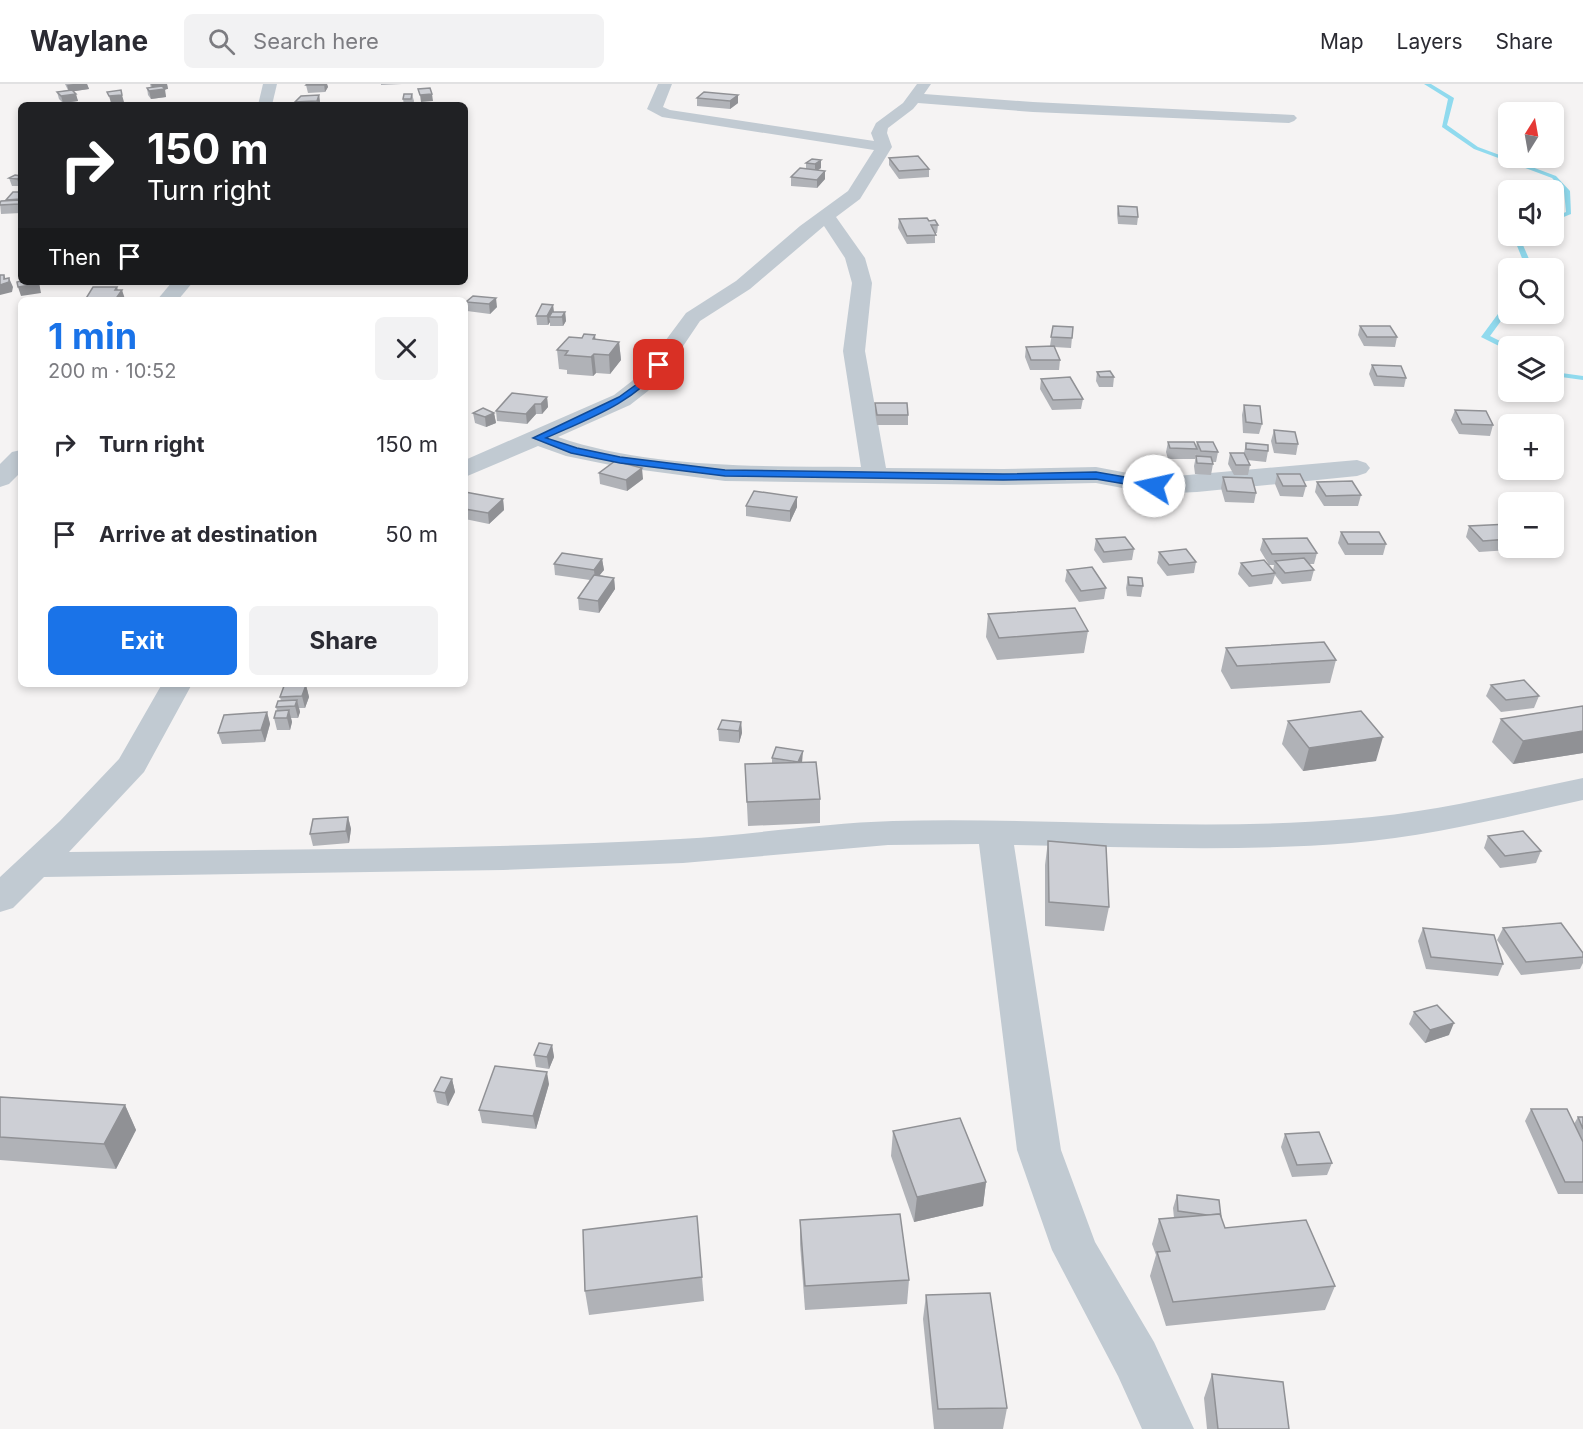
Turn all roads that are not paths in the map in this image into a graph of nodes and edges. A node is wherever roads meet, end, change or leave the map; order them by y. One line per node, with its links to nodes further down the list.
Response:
1 (270, 84): 5 (street)
2 (666, 84): 7 (street)
3 (924, 84): 4 (street)
4 (915, 98): 6 (street); 7 (street)
5 (266, 102)
6 (1289, 118)
7 (884, 147): 8 (street)
8 (827, 216): 11 (street); 15 (street)
9 (180, 285): 10 (street)
10 (170, 297)
11 (538, 438): 13 (street); 15 (street)
12 (18, 460): 16 (street)
13 (468, 468)
14 (1358, 468): 15 (street)
15 (875, 476)
16 (0, 479)
17 (175, 687): 20 (street)
18 (1583, 789): 19 (street)
19 (995, 833): 20 (street); 22 (street)
20 (35, 865): 21 (street)
21 (0, 899)
22 (1168, 1429)

